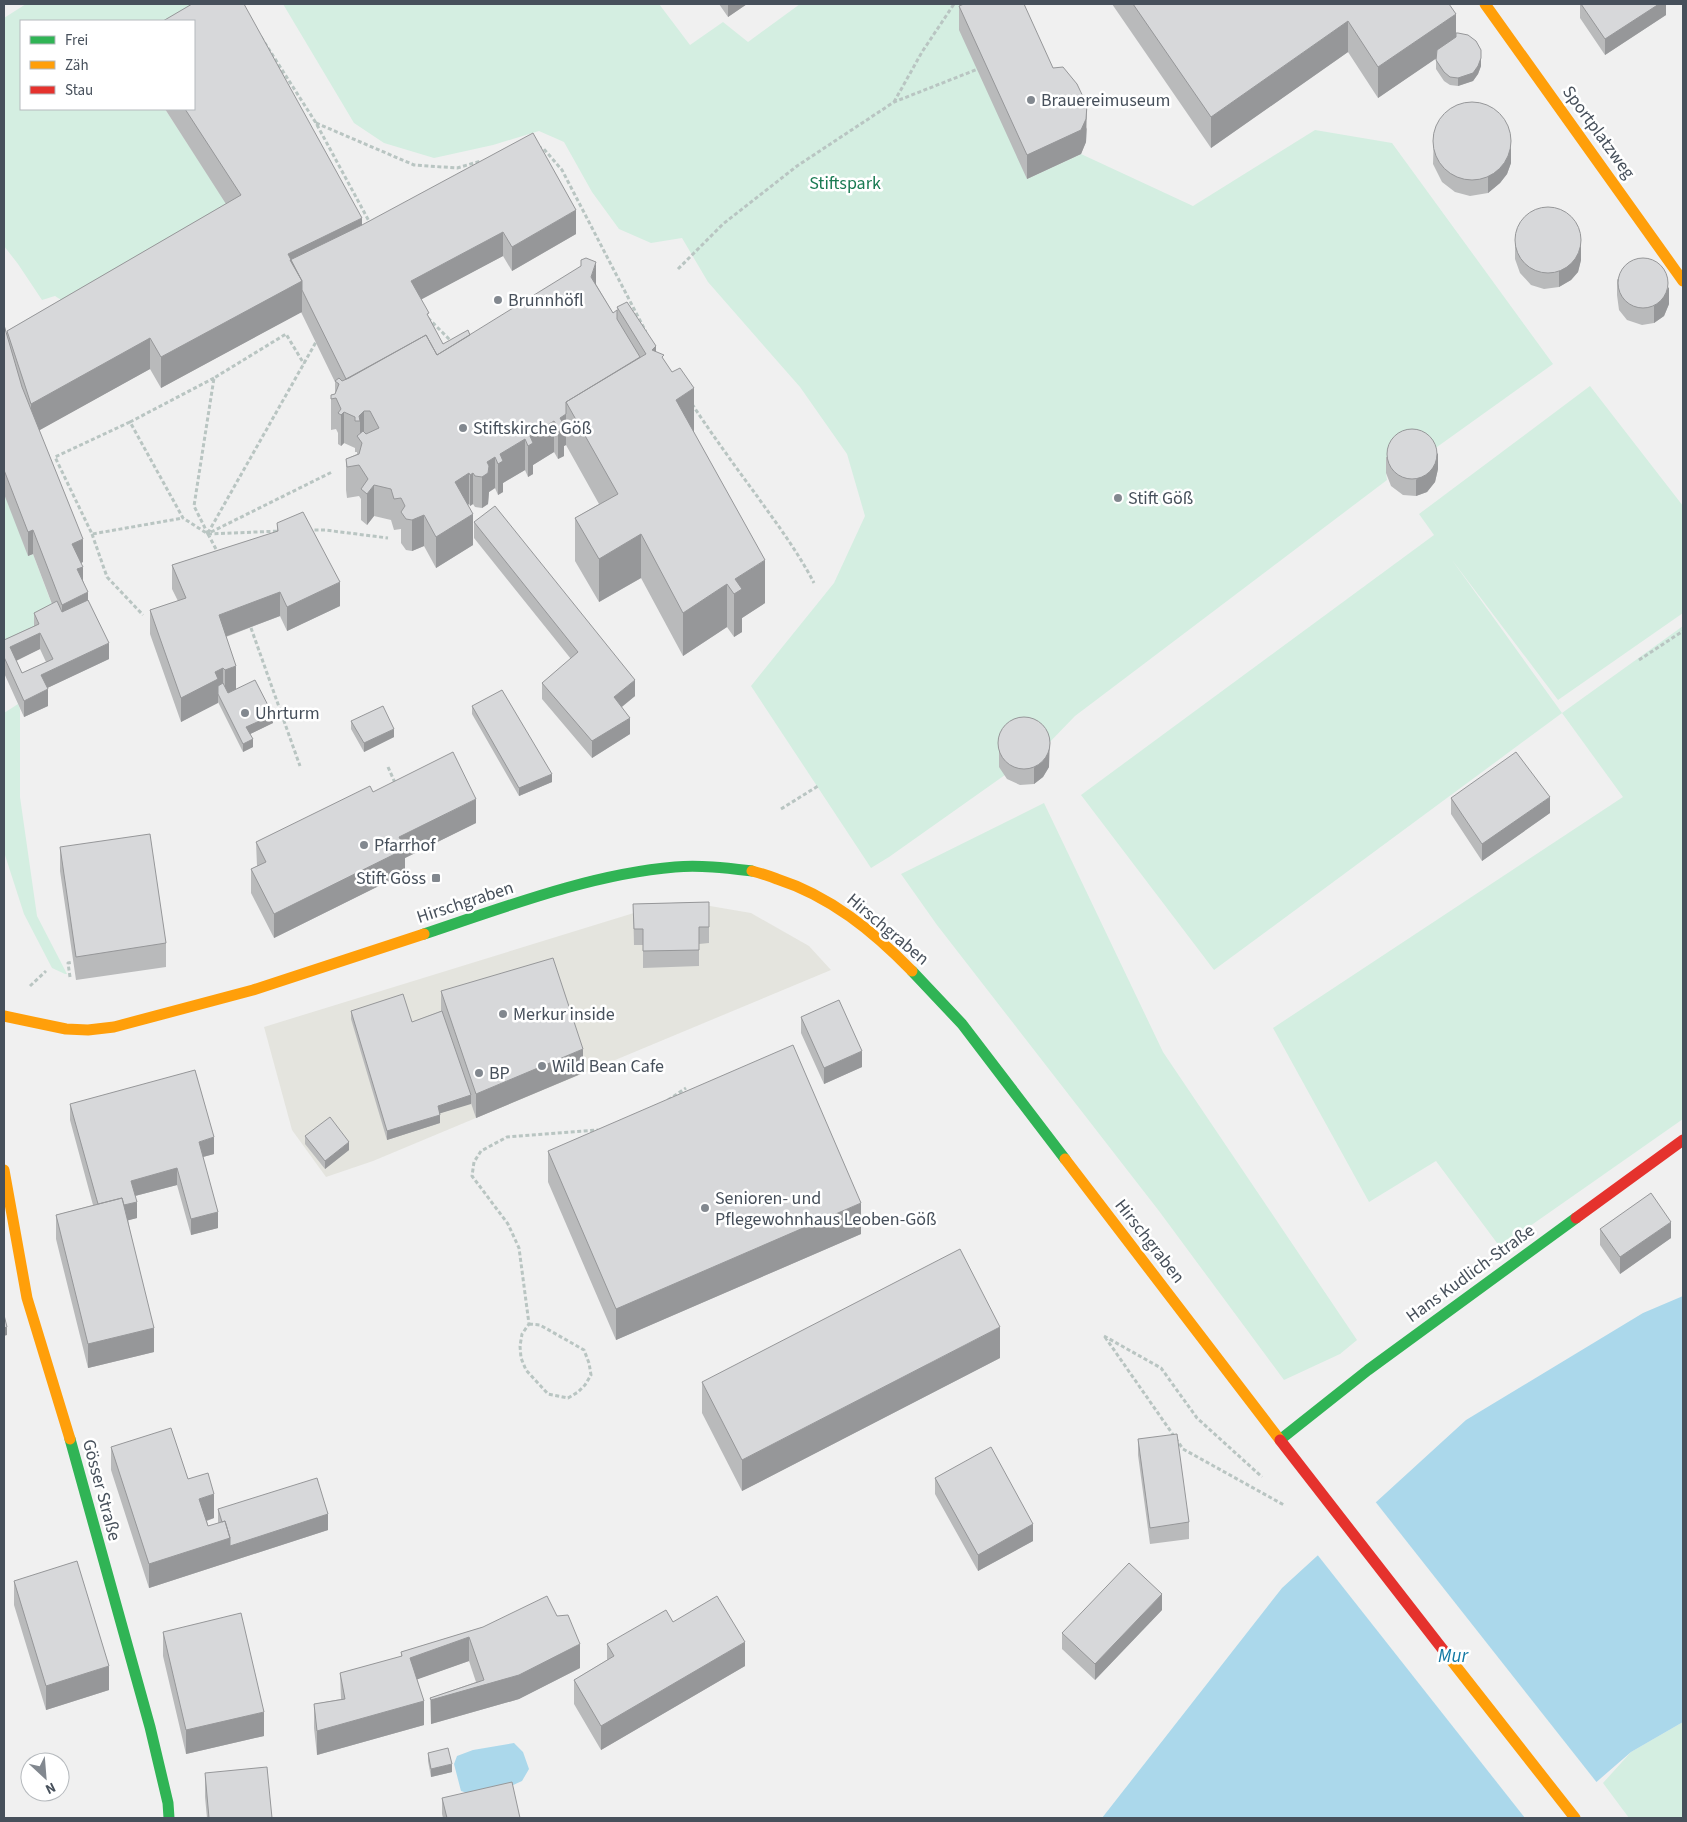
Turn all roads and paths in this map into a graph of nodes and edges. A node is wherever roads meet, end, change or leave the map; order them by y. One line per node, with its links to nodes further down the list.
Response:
1 (954, 4): 5 (path)
2 (1485, 4): 11 (main road, Sportplatzweg)
3 (259, 32): 6 (path)
4 (978, 69): 5 (path)
5 (894, 102): 10 (path)
6 (316, 123): 8 (path); 9 (path)
7 (535, 148): 13 (path)
8 (490, 160)
9 (375, 231)
10 (678, 269)
11 (1683, 281)
12 (426, 316): 14 (path)
13 (650, 338)
14 (451, 341)
15 (316, 342): 16 (path)
16 (304, 364): 17 (path); 25 (path)
17 (214, 378): 19 (path); 25 (path)
18 (691, 403): 28 (path)
19 (130, 422): 21 (path); 24 (path)
20 (332, 472): 25 (path)
21 (183, 518): 24 (path); 25 (path)
22 (305, 530): 26 (path)
23 (286, 531): 25 (path)
24 (92, 534): 29 (path)
25 (208, 534): 27 (path)
26 (388, 538)
27 (220, 556)
28 (814, 583)
29 (143, 615)
30 (251, 628): 33 (path)
31 (1683, 631): 32 (path)
32 (1639, 660)
33 (300, 766)
34 (388, 767): 36 (path)
35 (818, 786): 37 (path)
36 (398, 790)
37 (781, 809)
38 (74, 962): 39 (path)
39 (70, 977)
40 (4, 1016): 47 (main road, Hirschgraben)
41 (686, 1088): 42 (path)
42 (662, 1104)
43 (601, 1130): 46 (path)
44 (1683, 1140): 47 (main road, Hans Kudlich-Straße)
45 (4, 1170): 50 (main road, Gösser Straße)
46 (529, 1324): 46 (path)
47 (1281, 1440): 51 (main road, Hirschgraben)
48 (1268, 1482): 49 (path)
49 (1288, 1508)
50 (170, 1818)
51 (1575, 1818)

